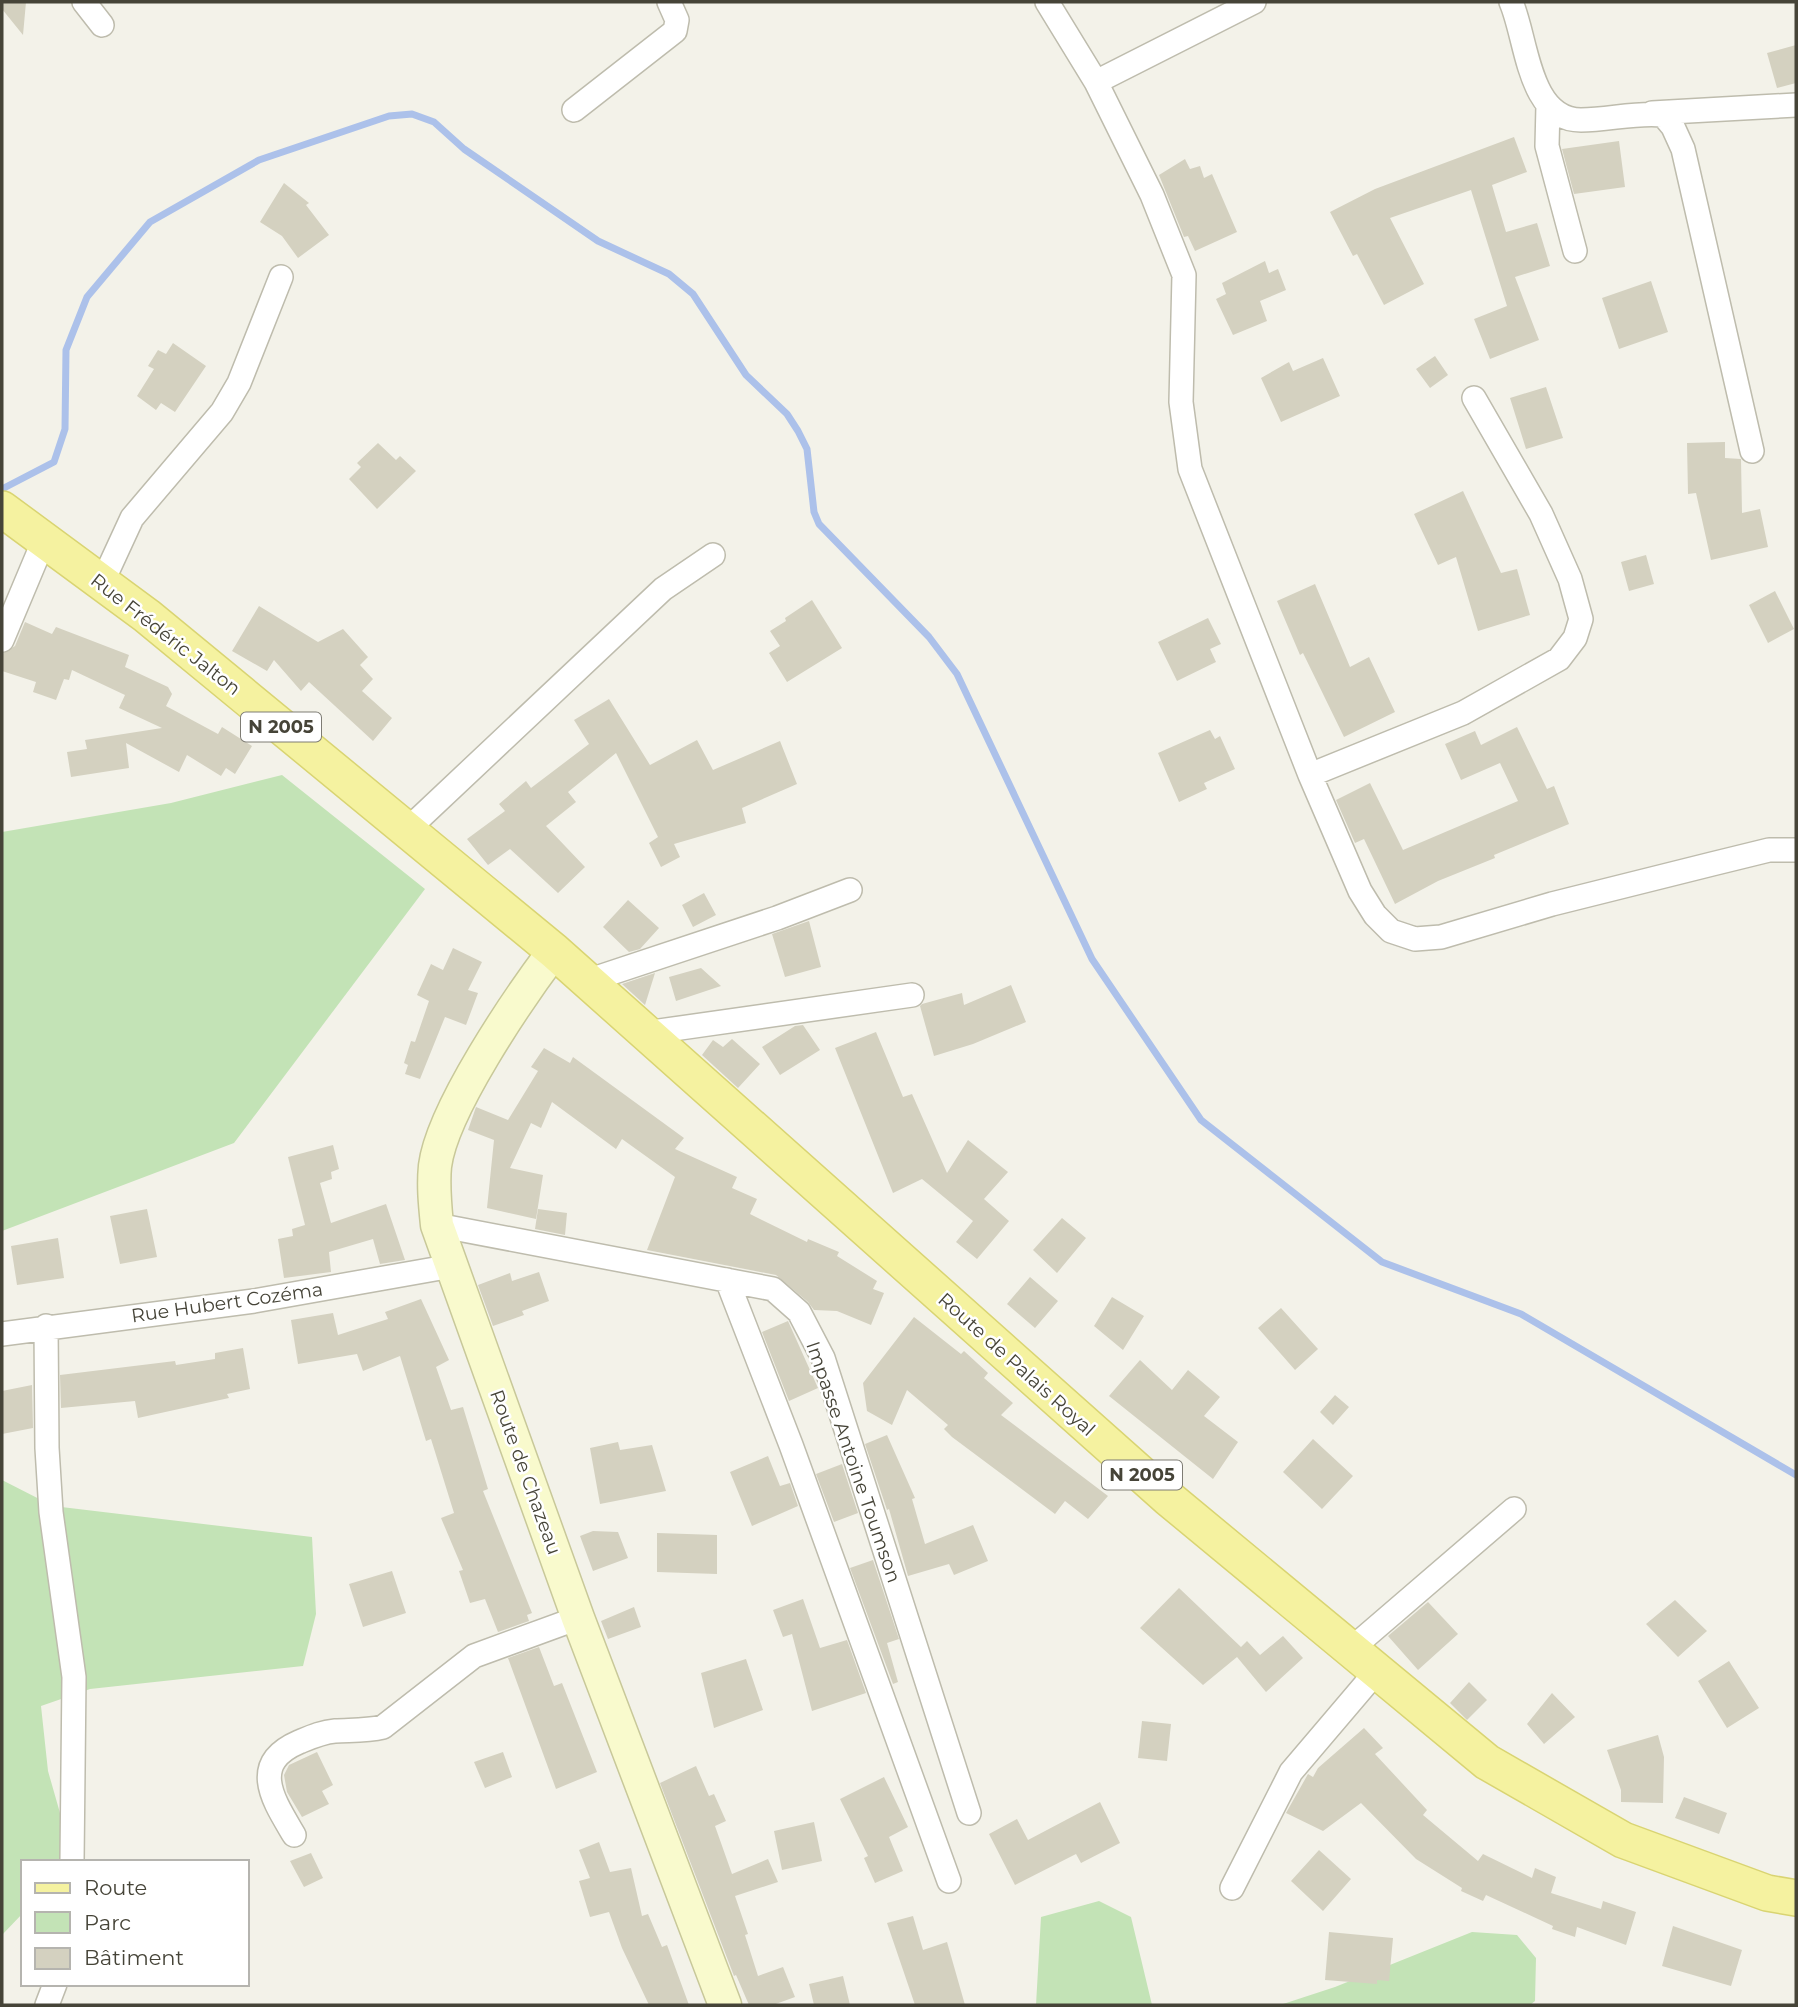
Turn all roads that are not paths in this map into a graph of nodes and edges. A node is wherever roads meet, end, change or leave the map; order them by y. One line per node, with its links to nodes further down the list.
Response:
1 (84, 2): 6 (street)
2 (1047, 2): 7 (street)
3 (1254, 2): 7 (street)
4 (1511, 2): 8 (street)
5 (672, 7): 10 (street)
6 (102, 25)
7 (1096, 82): 21 (street)
8 (1548, 105): 11 (street); 12 (street)
9 (1796, 105): 11 (street)
10 (574, 110)
11 (1646, 113): 15 (street)
12 (1575, 251)
13 (281, 277): 19 (street)
14 (1474, 398): 21 (street)
15 (1752, 451)
16 (3, 509): 17 (main road, Rue Frédéric Jalton / N 2005)
17 (44, 540): 19 (main road, Rue Frédéric Jalton / N 2005); 20 (street)
18 (713, 555): 22 (street)
19 (102, 583): 22 (main road, Rue Frédéric Jalton / N 2005)
20 (2, 640)
21 (1310, 775): 23 (street)
22 (406, 831): 25 (main road, Rue Frédéric Jalton / N 2005)
23 (1796, 850)
24 (850, 890): 26 (street)
25 (554, 951): 26 (main road, Route de Palais Royal / N 2005); 29 (main road, Route de Chazeau)
26 (587, 981): 28 (main road, Route de Palais Royal / N 2005)
27 (912, 995): 28 (street)
28 (645, 1032): 36 (main road, Route de Palais Royal / N 2005)
29 (437, 1225): 30 (main road, Route de Chazeau); 31 (street, Impasse Antoine Toumson)
30 (452, 1266): 32 (street, Rue Hubert Cozéma); 35 (main road, Route de Chazeau)
31 (727, 1280): 38 (street, Impasse Antoine Toumson); 41 (street)
32 (46, 1326): 33 (street, Rue Hubert Cozéma); 40 (street)
33 (2, 1335)
34 (1514, 1508): 36 (street)
35 (578, 1618): 39 (street); 46 (main road, Route de Chazeau)
36 (1350, 1650): 37 (main road, Route de Palais Royal / N 2005)
37 (1376, 1672): 42 (street); 43 (main road, Route de Palais Royal / N 2005)
38 (969, 1813)
39 (294, 1835)
40 (72, 1860)
41 (949, 1881)
42 (1232, 1888)
43 (1796, 1898)
44 (54, 1986): 45 (street)
45 (47, 2005)
46 (725, 2005)

